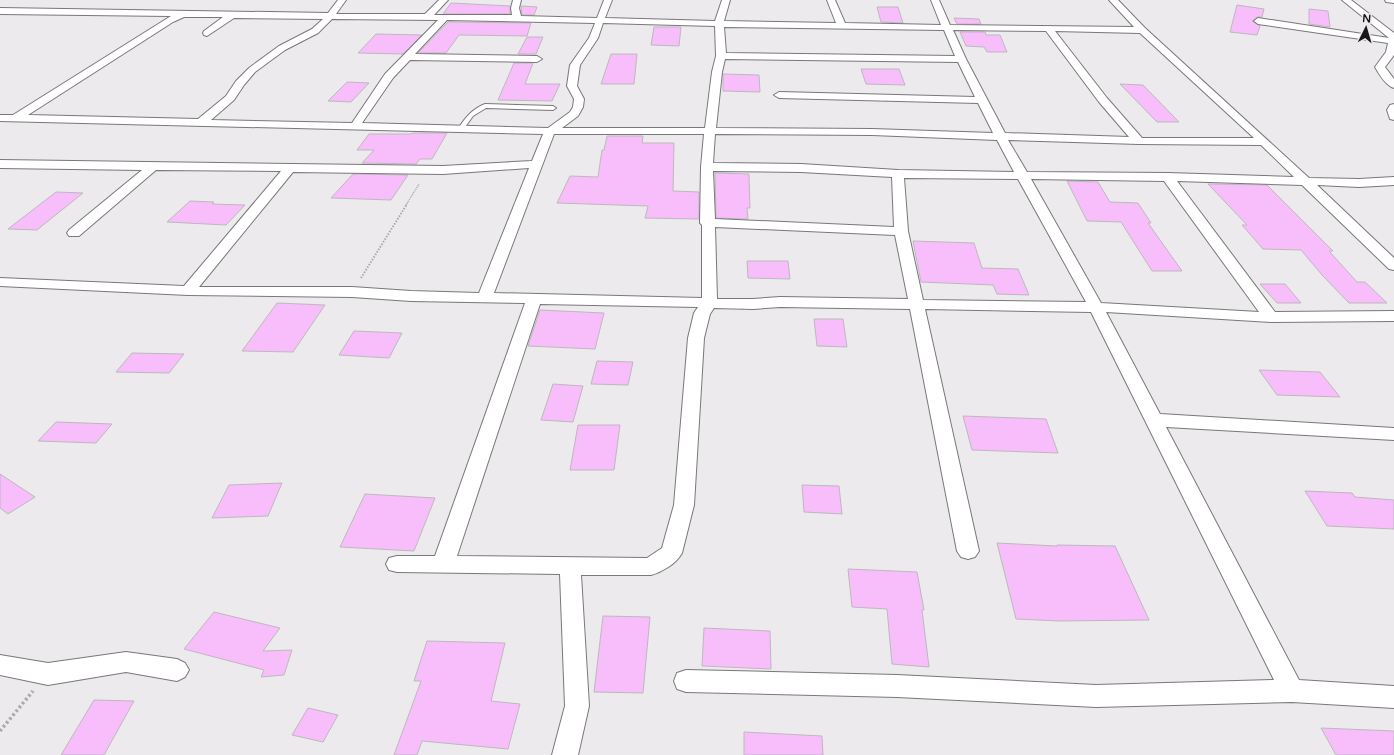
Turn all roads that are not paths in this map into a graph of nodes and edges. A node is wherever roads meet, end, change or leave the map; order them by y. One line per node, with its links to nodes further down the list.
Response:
1 (342, 0): 17 (street)
2 (444, 0): 18 (street)
3 (517, 0): 20 (street)
4 (608, 0): 21 (street)
5 (726, 0): 23 (street)
6 (831, 0): 24 (street)
7 (935, 0): 25 (street)
8 (1113, 0): 27 (street)
9 (1346, 0): 29 (street)
10 (1389, 0): 11 (street)
11 (1394, 1)
12 (112, 4): 14 (street)
13 (0, 11): 14 (street)
14 (98, 12): 15 (street)
15 (185, 13): 16 (street); 41 (street)
16 (232, 15): 17 (street); 28 (street)
17 (330, 16): 18 (street); 42 (street)
18 (426, 18): 19 (street)
19 (444, 18): 20 (street); 30 (street)
20 (517, 18): 21 (street)
21 (600, 20): 23 (street); 45 (street)
22 (1258, 20): 29 (street)
23 (720, 24): 24 (street); 31 (street)
24 (841, 25): 25 (street)
25 (946, 26): 26 (street); 33 (street)
26 (1048, 28): 27 (street); 48 (street)
27 (1142, 30): 49 (street)
28 (207, 33)
29 (1393, 40): 34 (street)
30 (406, 56): 32 (street); 43 (street)
31 (721, 56): 33 (street); 46 (street)
32 (537, 59)
33 (961, 59): 36 (street)
34 (1394, 84)
35 (779, 95): 36 (street)
36 (982, 100): 47 (street)
37 (1394, 107): 39 (street)
38 (553, 108): 44 (lane)
39 (1394, 117)
40 (0, 118): 41 (street)
41 (16, 118): 42 (street)
42 (200, 124): 43 (street)
43 (355, 126): 44 (street)
44 (461, 129): 45 (street)
45 (550, 131): 46 (street); 51 (street)
46 (710, 131): 47 (street); 53 (street)
47 (1001, 137): 48 (street); 56 (street)
48 (1139, 141): 49 (street)
49 (1264, 142): 58 (street)
50 (0, 164): 52 (street)
51 (537, 164): 54 (street); 66 (street)
52 (152, 167): 54 (street); 62 (street)
53 (707, 167): 55 (street); 60 (street)
54 (289, 169): 65 (street)
55 (898, 174): 56 (street); 61 (street)
56 (1022, 175): 57 (street); 70 (street)
57 (1168, 177): 58 (street); 72 (street)
58 (1306, 181): 59 (street); 63 (street)
59 (1394, 181)
60 (707, 223): 61 (street); 68 (street)
61 (901, 232): 69 (street)
62 (74, 233)
63 (1394, 266)
64 (0, 282): 65 (street)
65 (188, 291): 66 (street)
66 (485, 297): 67 (street)
67 (534, 298): 68 (street); 77 (street)
68 (710, 303): 69 (street); 78 (street)
69 (917, 304): 70 (street); 75 (street)
70 (1096, 307): 72 (street); 73 (street)
71 (1394, 316): 72 (street)
72 (1271, 317)
73 (1154, 420): 74 (street); 82 (street)
74 (1394, 434)
75 (968, 551)
76 (397, 564): 77 (street)
77 (443, 565): 78 (street)
78 (570, 566): 84 (street)
79 (0, 665): 80 (street)
80 (177, 670)
81 (686, 682): 82 (street)
82 (1292, 691): 83 (street)
83 (1394, 697)
84 (565, 755)

